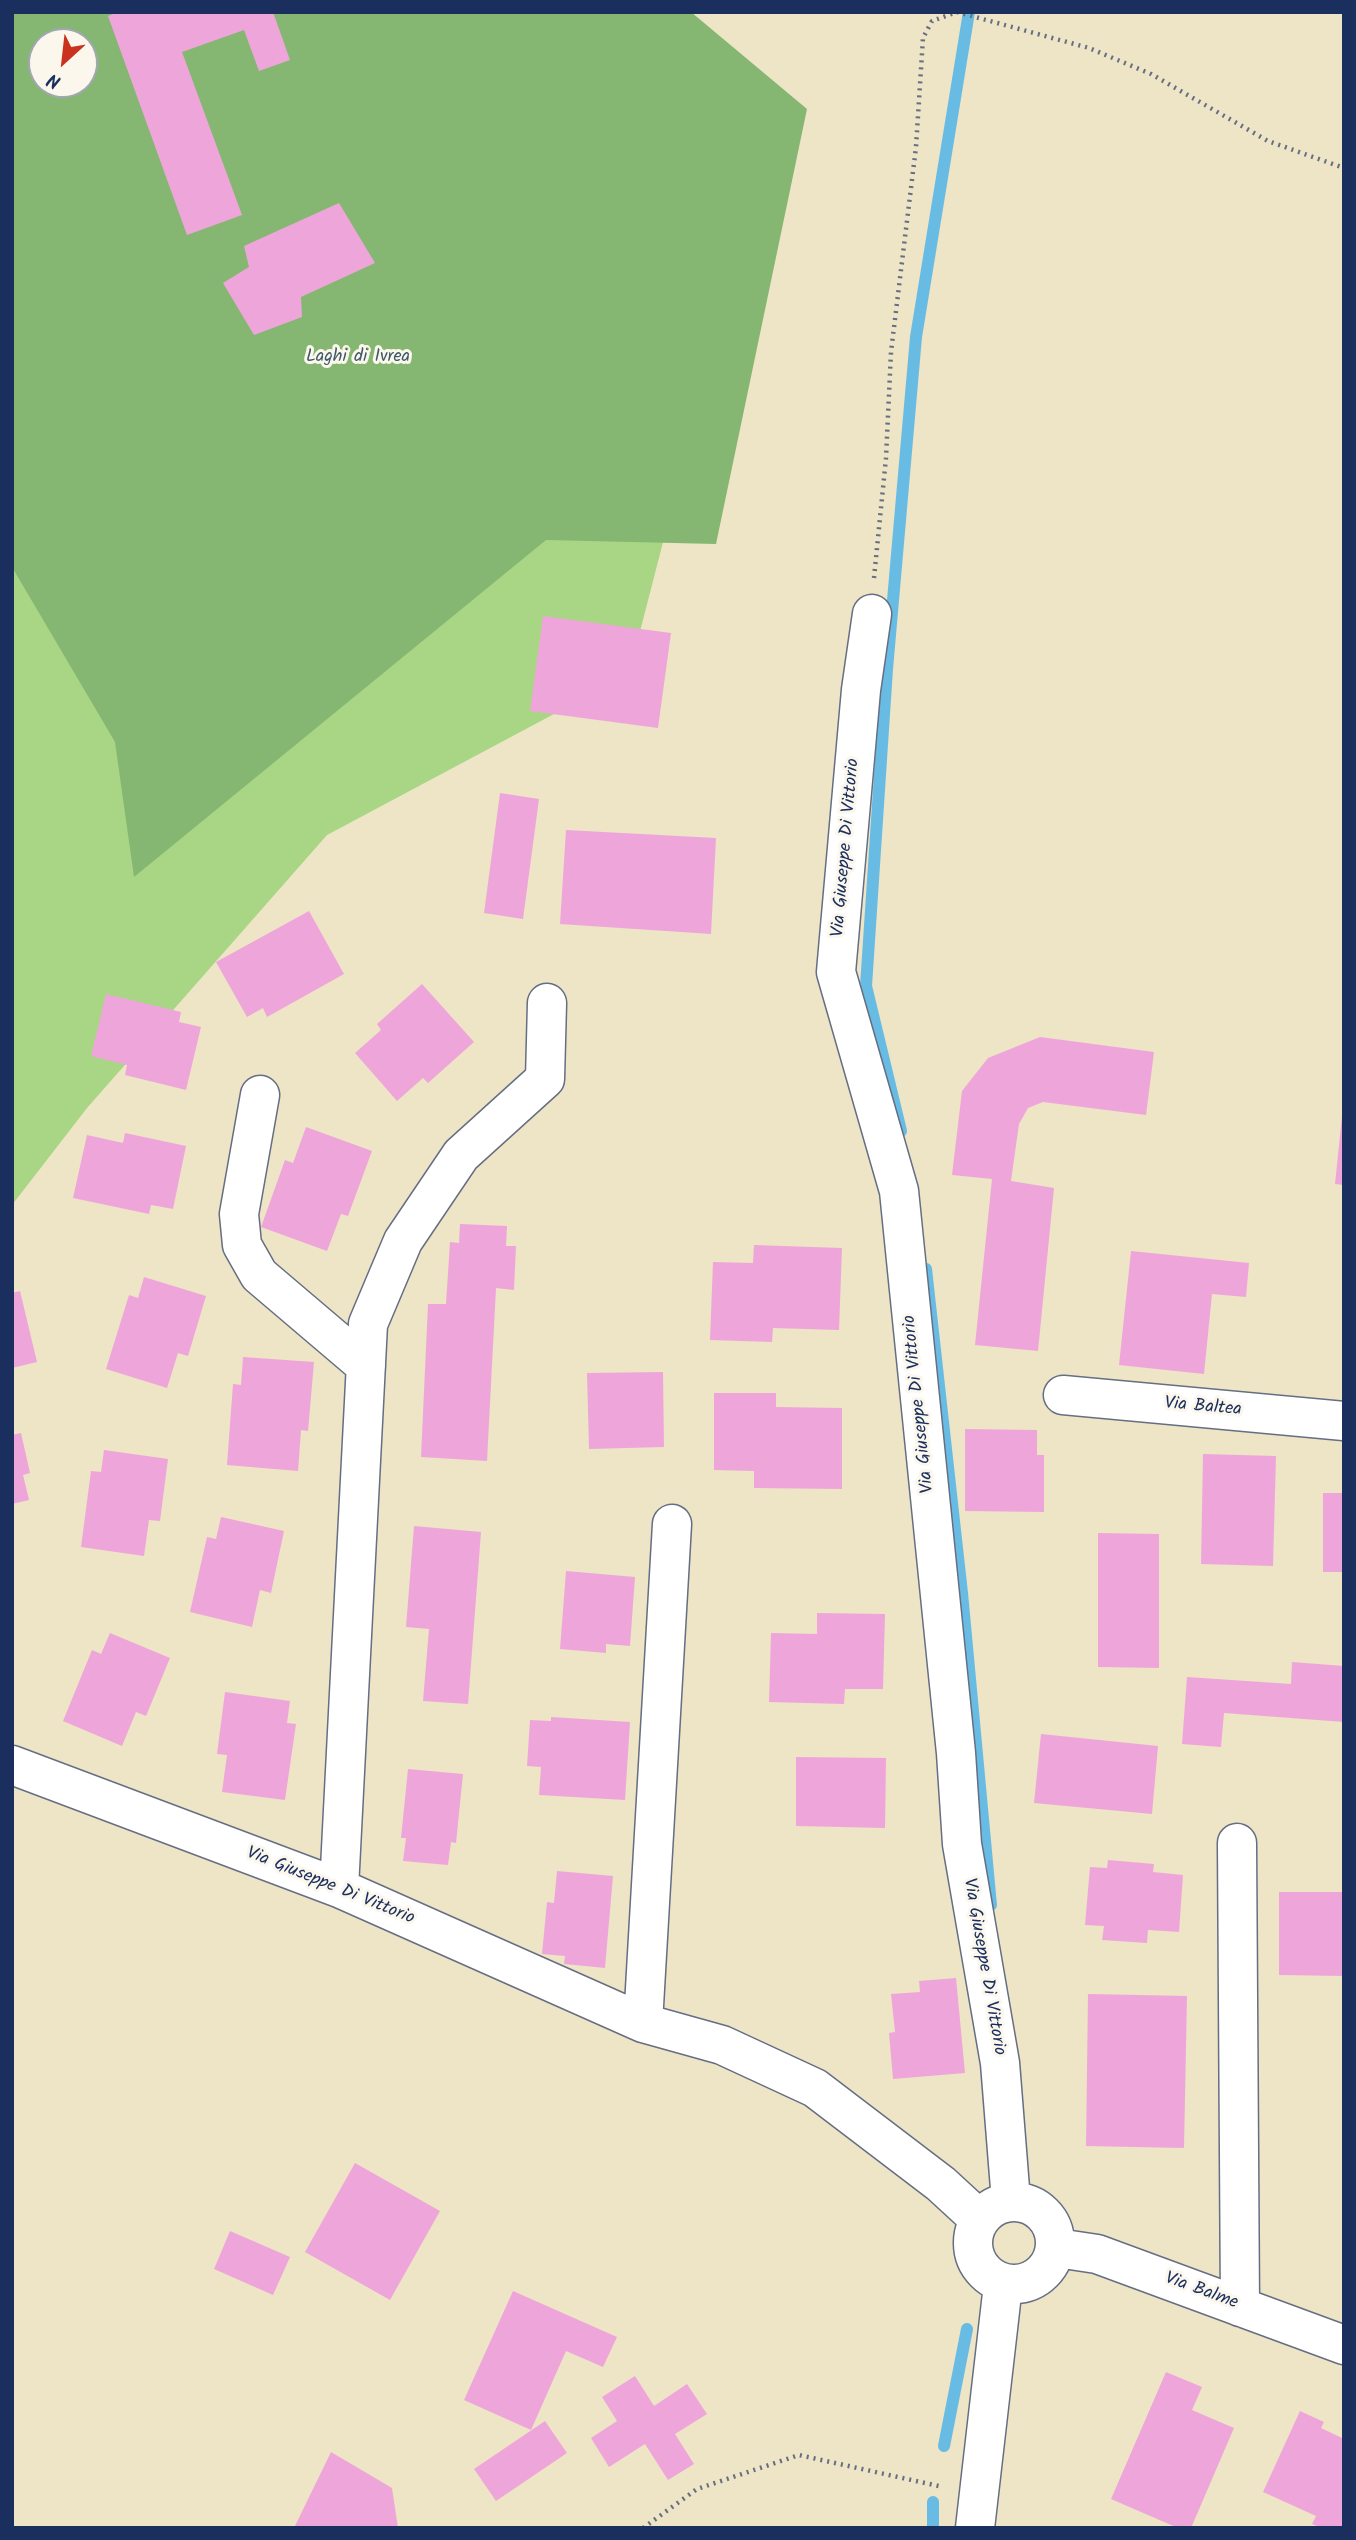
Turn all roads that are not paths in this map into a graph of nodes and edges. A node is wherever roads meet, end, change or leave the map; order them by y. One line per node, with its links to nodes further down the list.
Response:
1 (872, 614): 12 (street, Via Giuseppe Di Vittorio)
2 (547, 1003): 4 (street)
3 (260, 1096): 4 (street)
4 (366, 1366): 10 (street)
5 (1063, 1395): 6 (street, Via Baltea)
6 (1344, 1421)
7 (672, 1524): 11 (street)
8 (12, 1765): 10 (street, Via Giuseppe Di Vittorio)
9 (1237, 1843): 15 (street)
10 (339, 1888): 11 (street, Via Giuseppe Di Vittorio)
11 (643, 2023): 12 (street, Via Giuseppe Di Vittorio)
12 (995, 2210): 13 (street); 14 (street)
13 (1056, 2248): 14 (street); 15 (street, Via Balme)
14 (1003, 2285): 17 (street)
15 (1240, 2307): 16 (street, Via Balme)
16 (1344, 2345)
17 (977, 2512)

